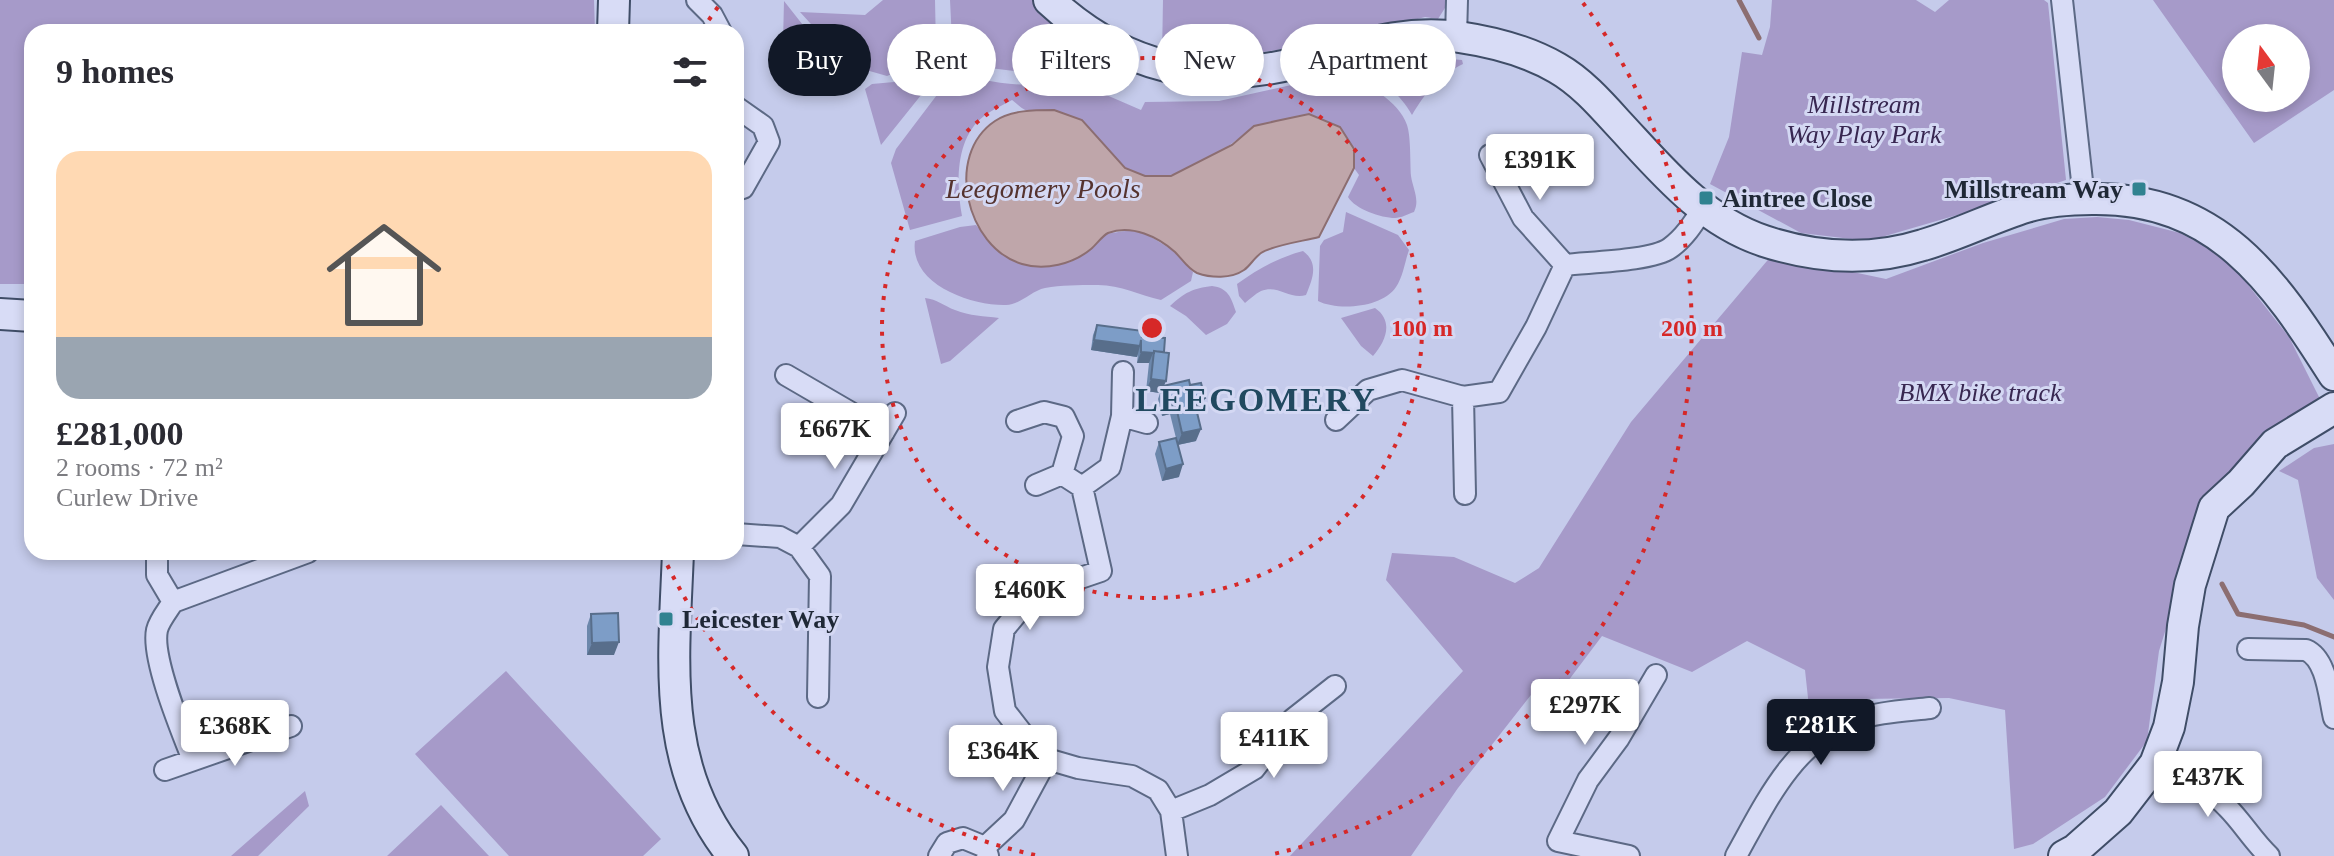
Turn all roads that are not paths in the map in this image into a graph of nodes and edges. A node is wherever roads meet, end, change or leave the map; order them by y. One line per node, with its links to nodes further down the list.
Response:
1 (614, 0): 6 (street)
2 (697, 0): 7 (street)
3 (1049, 0): 9 (street)
4 (1457, 0): 8 (street)
5 (2062, 0): 13 (street)
6 (613, 24)
7 (717, 24)
8 (1456, 37): 14 (street)
9 (1280, 67)
10 (744, 113): 12 (street)
11 (1490, 155): 15 (street)
12 (744, 186)
13 (2084, 199): 14 (street); 20 (street)
14 (1702, 210): 15 (street)
15 (1565, 265): 21 (street)
16 (0, 314): 17 (street)
17 (24, 316)
18 (1123, 372): 24 (street)
19 (786, 375): 28 (street)
20 (2334, 375)
21 (1463, 397): 25 (street); 32 (street)
22 (2334, 408): 48 (street)
23 (895, 413): 28 (street)
24 (1122, 416): 27 (street); 31 (street)
25 (1336, 420)
26 (1017, 421): 29 (street)
27 (1147, 423)
28 (884, 432): 34 (street)
29 (1062, 474): 30 (street); 31 (street)
30 (1036, 485)
31 (1082, 487): 46 (street)
32 (1465, 494)
33 (744, 535): 34 (street)
34 (799, 547): 42 (street)
35 (157, 560): 38 (street)
36 (286, 560): 38 (street)
37 (678, 560): 52 (street)
38 (173, 602): 47 (street)
39 (2248, 649): 44 (street)
40 (1656, 675): 55 (street)
41 (1335, 686): 50 (street)
42 (818, 697)
43 (1930, 708): 56 (street)
44 (2334, 718)
45 (291, 726): 47 (street)
46 (1047, 759): 50 (street); 51 (street)
47 (193, 760): 49 (street)
48 (2155, 764): 57 (street); 58 (street)
49 (165, 770)
50 (1171, 811): 54 (street)
51 (986, 851): 53 (street)
52 (733, 856)
53 (939, 856)
54 (1177, 856)
55 (1629, 856)
56 (1736, 856)
57 (2064, 856)
58 (2269, 856)

